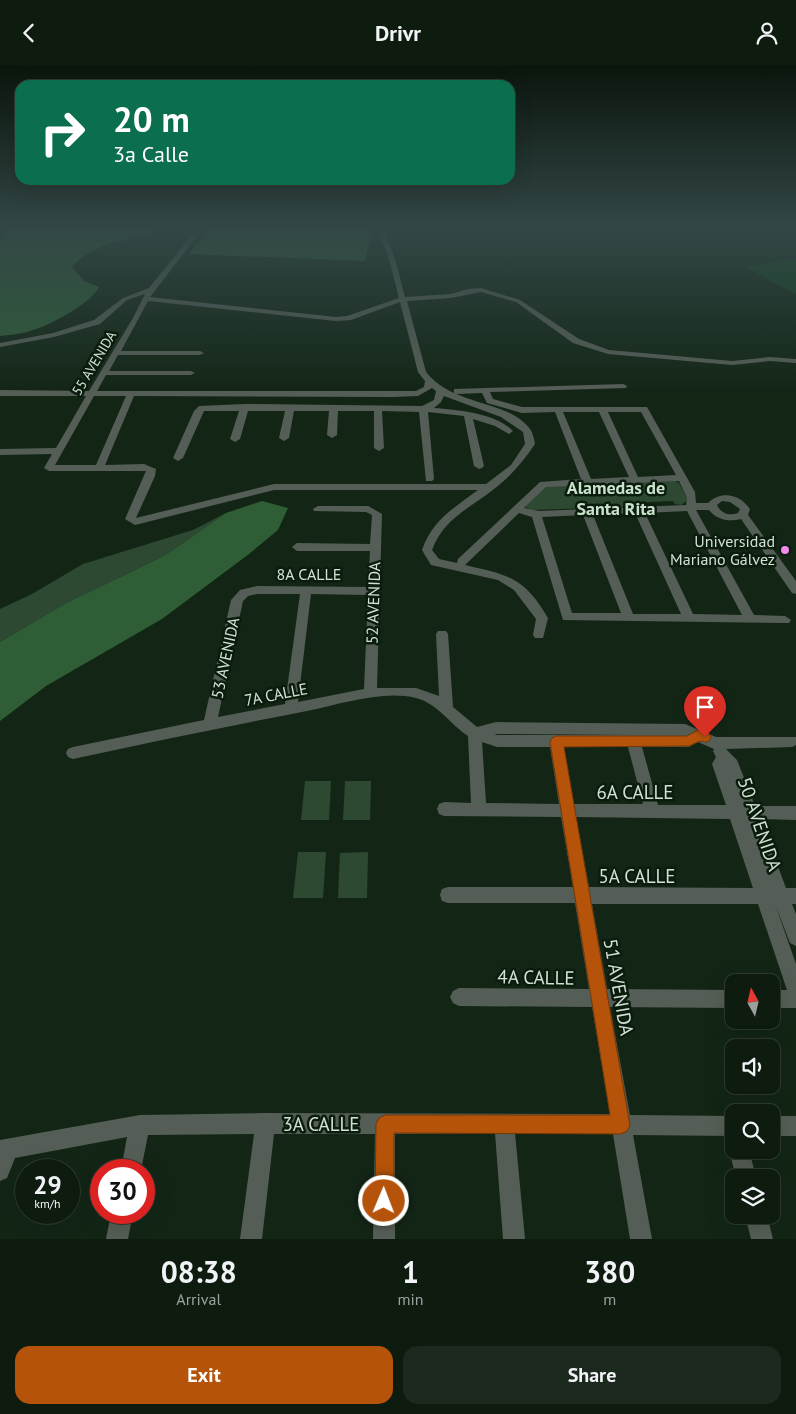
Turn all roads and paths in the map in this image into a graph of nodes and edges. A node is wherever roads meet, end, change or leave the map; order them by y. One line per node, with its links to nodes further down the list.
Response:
1 (158, 282): 3 (street, 55 AVENIDA)
2 (398, 282): 5 (street)
3 (152, 289): 4 (street, 55 AVENIDA); 6 (street)
4 (147, 299): 5 (street); 7 (street, 55 AVENIDA)
5 (403, 299): 9 (street); 12 (street)
6 (0, 345)
7 (116, 353): 8 (street); 10 (street, 55 AVENIDA)
8 (200, 353)
9 (796, 361)
10 (104, 373): 11 (street); 18 (street, 55 AVENIDA)
11 (191, 373)
12 (428, 382): 14 (street); 19 (street)
13 (623, 386): 15 (street)
14 (440, 390): 24 (street); 42 (street)
15 (485, 390): 16 (street); 26 (street)
16 (457, 391)
17 (0, 393): 18 (street)
18 (91, 394): 19 (street); 34 (street, 55 AVENIDA)
19 (131, 394): 36 (street)
20 (245, 407): 21 (street); 31 (street); 35 (street)
21 (290, 408): 22 (street); 30 (street)
22 (334, 408): 23 (street); 29 (street)
23 (378, 409): 24 (street); 32 (street)
24 (423, 409): 27 (street); 39 (street)
25 (602, 409): 26 (street); 38 (street); 40 (street)
26 (558, 410): 41 (street)
27 (468, 414): 28 (street); 37 (street)
28 (509, 431)
29 (332, 435)
30 (284, 438)
31 (235, 439)
32 (379, 448)
33 (0, 451): 34 (street)
34 (59, 451): 36 (street, 55 AVENIDA)
35 (178, 458)
36 (100, 466): 42 (street)
37 (479, 466)
38 (682, 478): 40 (street); 43 (street)
39 (429, 479)
40 (635, 480): 41 (street)
41 (587, 482): 47 (street)
42 (490, 487): 64 (street)
43 (692, 496): 44 (street); 45 (street)
44 (714, 503): 45 (street); 51 (street); 51 (street)
45 (690, 508): 48 (street); 61 (street)
46 (318, 509): 53 (street, 52 AVENIDA)
47 (517, 509): 50 (street); 54 (street)
48 (639, 510): 49 (street); 60 (street)
49 (587, 512): 50 (street); 59 (street)
50 (536, 513): 59 (street)
51 (739, 516): 57 (street)
52 (297, 547): 53 (street)
53 (375, 548): 56 (street, 52 AVENIDA)
54 (462, 562)
55 (306, 590): 56 (street, 8A CALLE); 58 (street, 8A CALLE); 67 (street)
56 (374, 591): 65 (street, 52 AVENIDA)
57 (796, 591)
58 (244, 593): 68 (street, 53 AVENIDA)
59 (628, 617): 60 (street)
60 (689, 619): 61 (street)
61 (750, 619): 62 (street)
62 (786, 620)
63 (442, 634): 66 (street)
64 (539, 635)
65 (370, 694): 66 (street, 7A CALLE); 67 (street, 7A CALLE)
66 (446, 708): 69 (street, 7A CALLE)
67 (291, 709): 68 (street, 7A CALLE)
68 (210, 725): 75 (street, 7A CALLE)
69 (475, 733): 70 (street); 72 (street, 7A CALLE); 77 (street)
70 (698, 735): 73 (street, 7A CALLE); 74 (street)
71 (792, 741): 74 (street)
72 (556, 742): 73 (street, 7A CALLE); 78 (street, 51 AVENIDA)
73 (634, 742): 79 (street)
74 (719, 750): 80 (street, 50 AVENIDA)
75 (73, 753)
76 (444, 809): 77 (street, 6A CALLE)
77 (480, 810): 78 (street, 6A CALLE)
78 (568, 811): 79 (street, 6A CALLE); 84 (street, 51 AVENIDA)
79 (653, 812): 80 (street, 6A CALLE)
80 (742, 813): 81 (street, 6A CALLE); 83 (street, 50 AVENIDA); 85 (street, 50 AVENIDA)
81 (796, 813)
82 (448, 895): 84 (street, 5A CALLE)
83 (763, 895): 84 (street, 5A CALLE); 85 (street, 5A CALLE); 87 (street, 50 AVENIDA)
84 (582, 896): 89 (street, 51 AVENIDA)
85 (788, 896): 86 (street, 50 AVENIDA)
86 (796, 937)
87 (796, 990)
88 (459, 997): 89 (street, 4A CALLE)
89 (599, 999): 90 (street, 4A CALLE); 97 (street, 51 AVENIDA)
90 (725, 999)
91 (780, 999): 92 (street)
92 (796, 999)
93 (265, 1123): 95 (street, 3A CALLE); 96 (street, 3A CALLE); 107 (street)
94 (504, 1123): 95 (street, 3A CALLE); 97 (street, 3A CALLE); 109 (street)
95 (385, 1124): 108 (street)
96 (140, 1125): 101 (street, 3A CALLE); 102 (street)
97 (621, 1125): 100 (street, 3A CALLE); 110 (street, 51 AVENIDA)
98 (780, 1126): 99 (street)
99 (796, 1126)
100 (725, 1128)
101 (3, 1150): 103 (street)
102 (133, 1159)
103 (0, 1171)
104 (119, 1224): 106 (street)
105 (758, 1224): 111 (street)
106 (116, 1239)
107 (251, 1239)
108 (384, 1239)
109 (514, 1239)
110 (641, 1239)
111 (762, 1239)

